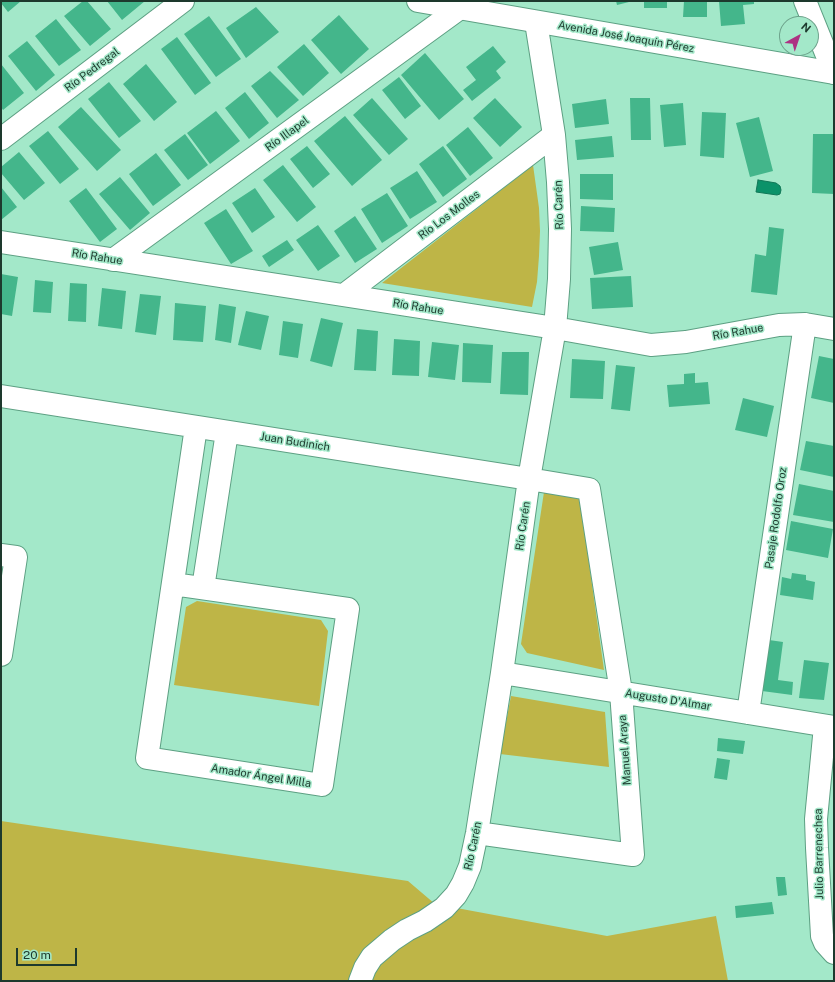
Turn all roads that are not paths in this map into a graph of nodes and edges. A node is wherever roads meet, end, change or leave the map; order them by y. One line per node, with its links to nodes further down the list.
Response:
1 (184, 1): 8 (street, Río Pedregal)
2 (418, 1): 4 (street, Avenida José Joaquín Pérez)
3 (805, 1): 6 (street)
4 (460, 8): 5 (street, Avenida José Joaquín Pérez); 10 (street, Río Illapel)
5 (536, 22): 6 (street, Avenida José Joaquín Pérez); 7 (street, Río Carén)
6 (834, 73)
7 (554, 135): 11 (street, Río Los Molles); 13 (street, Río Carén)
8 (1, 139)
9 (1, 242): 10 (street, Río Rahue)
10 (113, 260): 11 (street, Río Rahue)
11 (344, 295): 13 (street, Río Rahue)
12 (805, 324): 13 (street, Río Rahue); 14 (street, Río Rahue); 26 (street, Pasaje Rodolfo Oroz)
13 (555, 328): 18 (street, Río Carén)
14 (834, 329)
15 (1, 396): 16 (street, Juan Budinich)
16 (196, 427): 17 (street, Juan Budinich); 21 (street, Amador Ángel Milla)
17 (228, 432): 18 (street, Juan Budinich); 22 (street)
18 (529, 479): 19 (street, Juan Budinich); 24 (street, Río Carén)
19 (589, 489): 25 (street, Manuel Araya)
20 (1, 555): 23 (street)
21 (173, 584): 22 (street, Amador Ángel Milla); 22 (street, Amador Ángel Milla)
22 (203, 588)
23 (1, 655)
24 (502, 672): 25 (street, Augusto D'Almar); 28 (street, Río Carén)
25 (621, 692): 26 (street, Augusto D'Almar); 28 (street, Manuel Araya)
26 (748, 713): 27 (street, Augusto D'Almar)
27 (830, 727): 29 (street, Julio Barrenechea)
28 (477, 833): 30 (street, Río Carén)
29 (834, 953)
30 (360, 981)

